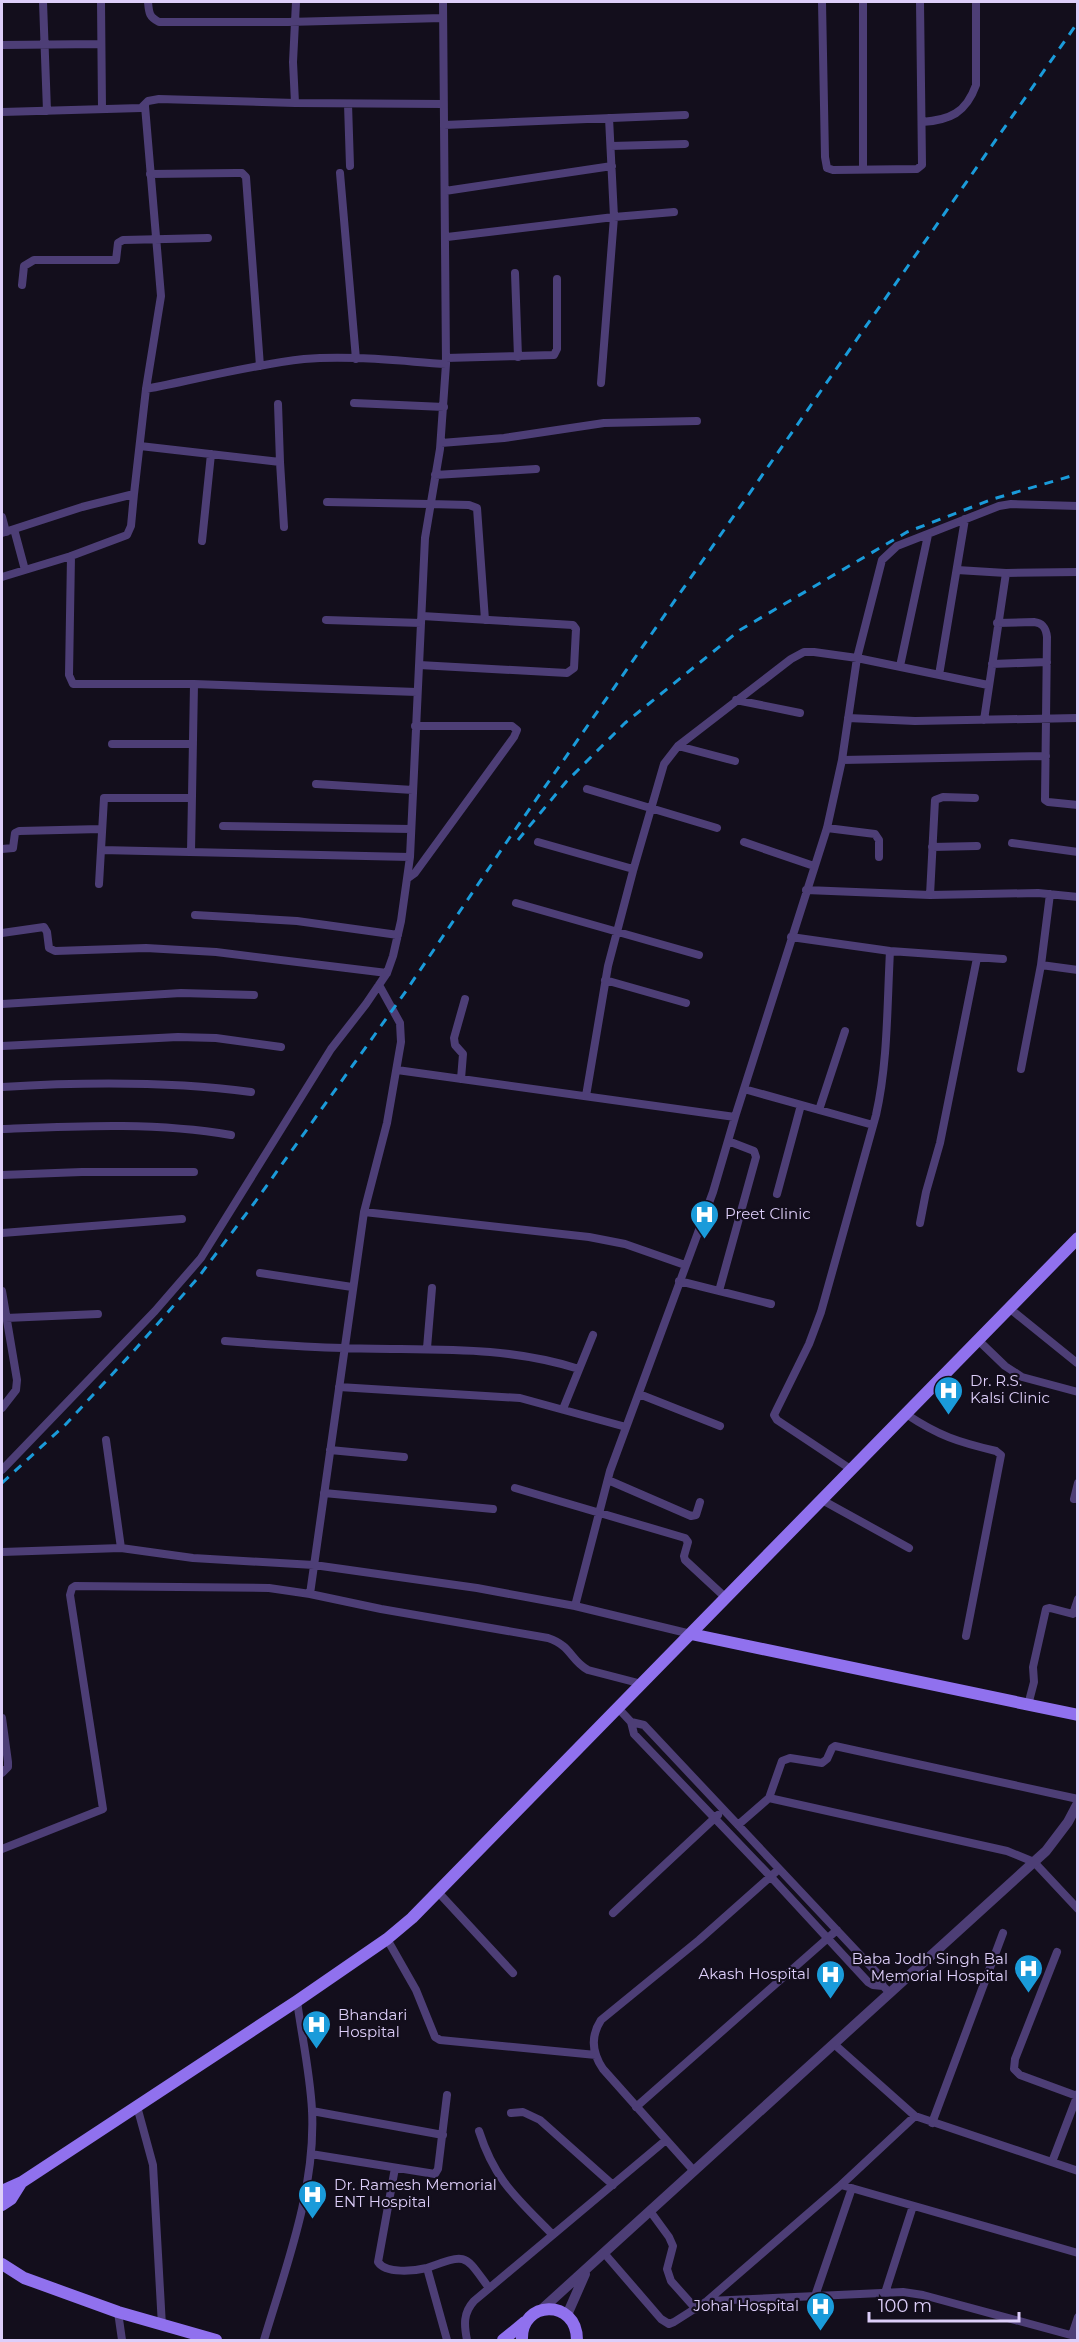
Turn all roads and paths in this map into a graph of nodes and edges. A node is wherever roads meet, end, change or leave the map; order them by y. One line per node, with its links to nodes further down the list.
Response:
1 (42, 2): 12 (street)
2 (100, 2): 13 (street)
3 (148, 2): 11 (street)
4 (296, 2): 11 (street)
5 (443, 2): 10 (street)
6 (822, 2): 30 (street)
7 (863, 2): 30 (street)
8 (920, 2): 24 (street)
9 (975, 2): 24 (street)
10 (443, 18): 11 (street); 17 (street)
11 (296, 22): 15 (street)
12 (43, 44): 13 (street); 14 (street); 20 (street)
13 (100, 44): 19 (street)
14 (2, 45)
15 (295, 103): 16 (street); 18 (street)
16 (348, 104): 17 (street); 28 (street)
17 (443, 104): 25 (street)
18 (145, 106): 19 (street); 32 (street)
19 (102, 109): 20 (street)
20 (47, 111): 21 (street)
21 (2, 112)
22 (685, 115): 23 (street)
23 (609, 118): 25 (street); 27 (street)
24 (922, 122): 30 (street)
25 (444, 124): 33 (street)
26 (685, 144): 27 (street)
27 (610, 146): 29 (street)
28 (350, 166)
29 (612, 166): 33 (street); 35 (street)
30 (863, 169)
31 (340, 173): 43 (street)
32 (150, 174): 38 (street); 45 (street)
33 (445, 190): 36 (street)
34 (674, 212): 35 (street)
35 (614, 217): 36 (street); 46 (street)
36 (447, 237): 44 (street)
37 (208, 238): 38 (street)
38 (156, 239): 41 (street); 47 (street)
39 (515, 273): 42 (street)
40 (557, 279): 42 (street)
41 (22, 285)
42 (518, 357): 44 (street)
43 (356, 359): 44 (street); 45 (street)
44 (446, 361): 50 (street)
45 (260, 366): 47 (street)
46 (601, 383)
47 (146, 389): 53 (street)
48 (278, 404): 55 (street)
49 (354, 404): 50 (street)
50 (444, 407): 52 (street)
51 (697, 421): 52 (street)
52 (441, 443): 57 (street)
53 (140, 446): 54 (street); 58 (street)
54 (211, 454): 55 (street); 67 (street)
55 (280, 462): 64 (street)
56 (536, 469): 57 (street)
57 (435, 475): 60 (street)
58 (134, 494): 65 (street); 68 (street)
59 (327, 502): 60 (street)
60 (429, 504): 75 (street); 76 (street)
61 (1077, 506): 63 (street)
62 (2, 517): 65 (street)
63 (965, 519): 66 (street); 70 (street)
64 (284, 527)
65 (7, 532): 69 (street)
66 (928, 535): 78 (street); 82 (street)
67 (202, 541)
68 (71, 556): 69 (street); 84 (street)
69 (26, 570): 73 (street)
70 (957, 570): 72 (street); 83 (street)
71 (1077, 572): 72 (street)
72 (1006, 573): 77 (street)
73 (2, 577)
74 (326, 620): 75 (street)
75 (422, 620): 76 (street); 81 (street)
76 (485, 620): 81 (street)
77 (998, 623): 79 (street); 80 (street)
78 (857, 658): 82 (street); 87 (street); 89 (street)
79 (1047, 662): 80 (street); 91 (street)
80 (992, 664): 85 (street)
81 (419, 665): 86 (street)
82 (900, 666): 83 (street)
83 (939, 675): 85 (street)
84 (194, 684): 86 (street); 95 (street)
85 (988, 685): 92 (street)
86 (417, 692): 93 (street)
87 (736, 700): 88 (street); 96 (street)
88 (800, 713)
89 (848, 718): 92 (street); 98 (street)
90 (1077, 718): 91 (street)
91 (1047, 719): 92 (street); 97 (street)
92 (984, 720)
93 (415, 726): 102 (street); 125 (street)
94 (112, 744): 95 (street)
95 (193, 744): 103 (street)
96 (678, 746): 99 (street); 106 (street)
97 (1046, 756): 98 (street); 105 (street)
98 (842, 760): 109 (street)
99 (735, 761)
100 (316, 784): 102 (street)
101 (586, 789): 106 (street)
102 (413, 790): 111 (street)
103 (192, 798): 110 (street); 119 (street)
104 (975, 798): 116 (street)
105 (1077, 805)
106 (651, 808): 108 (street); 124 (street)
107 (223, 826): 111 (street)
108 (717, 828)
109 (827, 828): 122 (street); 123 (street)
110 (101, 829): 117 (street); 118 (street)
111 (411, 829): 121 (street)
112 (538, 842): 124 (street)
113 (744, 842): 123 (street)
114 (1012, 843): 120 (street)
115 (976, 846): 116 (street)
116 (932, 848): 129 (street)
117 (2, 849)
118 (101, 850): 119 (street); 126 (street)
119 (191, 852): 121 (street)
120 (1077, 852)
121 (410, 856): 125 (street)
122 (879, 857)
123 (814, 866): 127 (street)
124 (633, 869): 134 (street)
125 (408, 878): 135 (street)
126 (99, 884)
127 (806, 890): 129 (street); 136 (street)
128 (1050, 894): 129 (street); 130 (street); 141 (street)
129 (930, 896)
130 (1077, 897)
131 (516, 903): 134 (street)
132 (195, 915): 135 (street)
133 (2, 933): 143 (street)
134 (616, 933): 138 (street); 144 (street)
135 (398, 935): 143 (street)
136 (791, 937): 137 (street); 157 (street)
137 (890, 951): 139 (street); 163 (street)
138 (699, 955)
139 (978, 958): 140 (street); 172 (street)
140 (1003, 959)
141 (1041, 965): 142 (street); 153 (street)
142 (1077, 969)
143 (387, 973): 145 (street)
144 (605, 980): 148 (street); 159 (street)
145 (379, 985): 154 (street); 206 (street)
146 (254, 995): 149 (street)
147 (465, 999): 155 (street)
148 (686, 1003)
149 (2, 1004)
150 (845, 1031): 161 (street)
151 (2, 1046): 152 (street)
152 (281, 1047)
153 (1021, 1069)
154 (397, 1070): 155 (street); 170 (street)
155 (461, 1079): 159 (street)
156 (2, 1087): 158 (street)
157 (744, 1089): 160 (street); 162 (street)
158 (251, 1092)
159 (586, 1096): 162 (street)
160 (801, 1105): 161 (street); 169 (street)
161 (819, 1110): 163 (street)
162 (735, 1116): 166 (street)
163 (873, 1125): 207 (street)
164 (2, 1129): 165 (street)
165 (231, 1135)
166 (728, 1141): 175 (street); 180 (street)
167 (194, 1172): 168 (street)
168 (2, 1175)
169 (777, 1194)
170 (364, 1212): 175 (street); 178 (street)
171 (182, 1219): 173 (street)
172 (920, 1223)
173 (2, 1233)
174 (1077, 1238): 183 (main road)
175 (685, 1265): 177 (street)
176 (260, 1273): 178 (street)
177 (679, 1281): 180 (street); 197 (street)
178 (352, 1287): 189 (street)
179 (432, 1288): 190 (street)
180 (719, 1291): 182 (street)
181 (2, 1292): 185 (street)
182 (771, 1304)
183 (1009, 1308): 187 (main road); 193 (street)
184 (98, 1314): 185 (street)
185 (6, 1318): 191 (street)
186 (593, 1335): 194 (street)
187 (978, 1340): 196 (street); 200 (main road)
188 (225, 1341): 189 (street)
189 (344, 1348): 190 (street); 195 (street)
190 (427, 1348): 194 (street)
191 (12, 1351): 192 (street); 198 (street)
192 (2, 1356)
193 (1077, 1364)
194 (579, 1369): 199 (street)
195 (339, 1387): 199 (street); 204 (street)
196 (1077, 1392)
197 (639, 1394): 201 (street); 202 (street)
198 (2, 1408)
199 (563, 1409): 202 (street)
200 (906, 1414): 207 (main road); 226 (street)
201 (720, 1426)
202 (626, 1427): 208 (street)
203 (106, 1440): 217 (street)
204 (330, 1450): 205 (street); 211 (street)
205 (404, 1457)
206 (2, 1470)
207 (852, 1470): 213 (main road)
208 (608, 1480): 214 (street); 216 (street)
209 (1077, 1484): 212 (street)
210 (515, 1488): 216 (street)
211 (324, 1493): 215 (street); 220 (street)
212 (1074, 1499)
213 (822, 1500): 218 (street); 222 (main road)
214 (700, 1502)
215 (493, 1509)
216 (599, 1513): 222 (street); 224 (street)
217 (121, 1548): 219 (street); 220 (street)
218 (909, 1548)
219 (2, 1552)
220 (314, 1565): 221 (street); 224 (street)
221 (310, 1594): 227 (street); 239 (street)
222 (726, 1598): 225 (main road)
223 (1077, 1599): 228 (street)
224 (575, 1606): 225 (street)
225 (692, 1634): 227 (main road); 228 (main road)
226 (966, 1635)
227 (642, 1684): 229 (main road)
228 (1028, 1705): 230 (main road)
229 (618, 1708): 232 (street); 243 (main road)
230 (1077, 1715)
231 (2, 1718): 233 (street)
232 (631, 1722): 236 (street); 237 (street)
233 (2, 1773)
234 (770, 1798): 235 (street); 238 (street); 240 (street)
235 (1077, 1801): 240 (street)
236 (724, 1810): 237 (street); 238 (street)
237 (715, 1818): 242 (street); 245 (street)
238 (738, 1826): 241 (street)
239 (2, 1849)
240 (1034, 1862): 244 (street); 252 (street)
241 (779, 1869): 242 (street); 246 (street)
242 (771, 1877): 248 (street); 255 (street)
243 (438, 1892): 249 (main road); 251 (street)
244 (1077, 1909)
245 (613, 1913)
246 (837, 1930): 248 (street); 252 (street)
247 (1003, 1932): 263 (street)
248 (828, 1938): 252 (street); 258 (street)
249 (387, 1939): 253 (main road); 255 (street)
250 (1057, 1952): 257 (street)
251 (513, 1973)
252 (886, 1990): 254 (street)
253 (297, 2001): 260 (street); 272 (main road)
254 (834, 2044): 262 (street); 270 (street)
255 (596, 2055): 258 (street)
256 (447, 2095): 265 (street)
257 (1077, 2095): 268 (street)
258 (636, 2106): 266 (street)
259 (138, 2110): 296 (street)
260 (312, 2111): 265 (street); 267 (street)
261 (512, 2113): 273 (street)
262 (915, 2116): 263 (street); 274 (street)
263 (932, 2123): 268 (street)
264 (479, 2131): 280 (street)
265 (443, 2135): 269 (street)
266 (666, 2140): 270 (street); 273 (street)
267 (311, 2154): 269 (street); 300 (street)
268 (1052, 2162): 271 (street)
269 (395, 2168): 284 (street)
270 (694, 2171): 279 (street)
271 (1077, 2171)
272 (22, 2182): 276 (main road); 277 (main road)
273 (613, 2184): 280 (street)
274 (840, 2185): 275 (street); 289 (street)
275 (852, 2188): 278 (street); 288 (street)
276 (2, 2192)
277 (2, 2205)
278 (913, 2206): 282 (street); 287 (street)
279 (650, 2211): 281 (street); 290 (street)
280 (553, 2235): 286 (street)
281 (604, 2253): 285 (street); 290 (street)
282 (1077, 2253)
283 (2, 2264): 292 (main road)
284 (427, 2268): 286 (street); 301 (street)
285 (588, 2268): 291 (street); 293 (street)
286 (489, 2288): 302 (street)
287 (885, 2293): 288 (street); 297 (street)
288 (815, 2296): 289 (street)
289 (707, 2301): 290 (street)
290 (696, 2309)
291 (541, 2310): 293 (main road); 295 (main road)
292 (118, 2312): 296 (main road); 298 (street)
293 (570, 2318): 305 (main road)
294 (1077, 2318): 297 (street)
295 (526, 2321): 303 (main road); 304 (main road)
296 (162, 2326): 299 (main road)
297 (1075, 2336)
298 (122, 2340)
299 (216, 2340)
300 (264, 2340)
301 (447, 2340)
302 (467, 2340)
303 (503, 2340)
304 (522, 2340)
305 (577, 2340)

